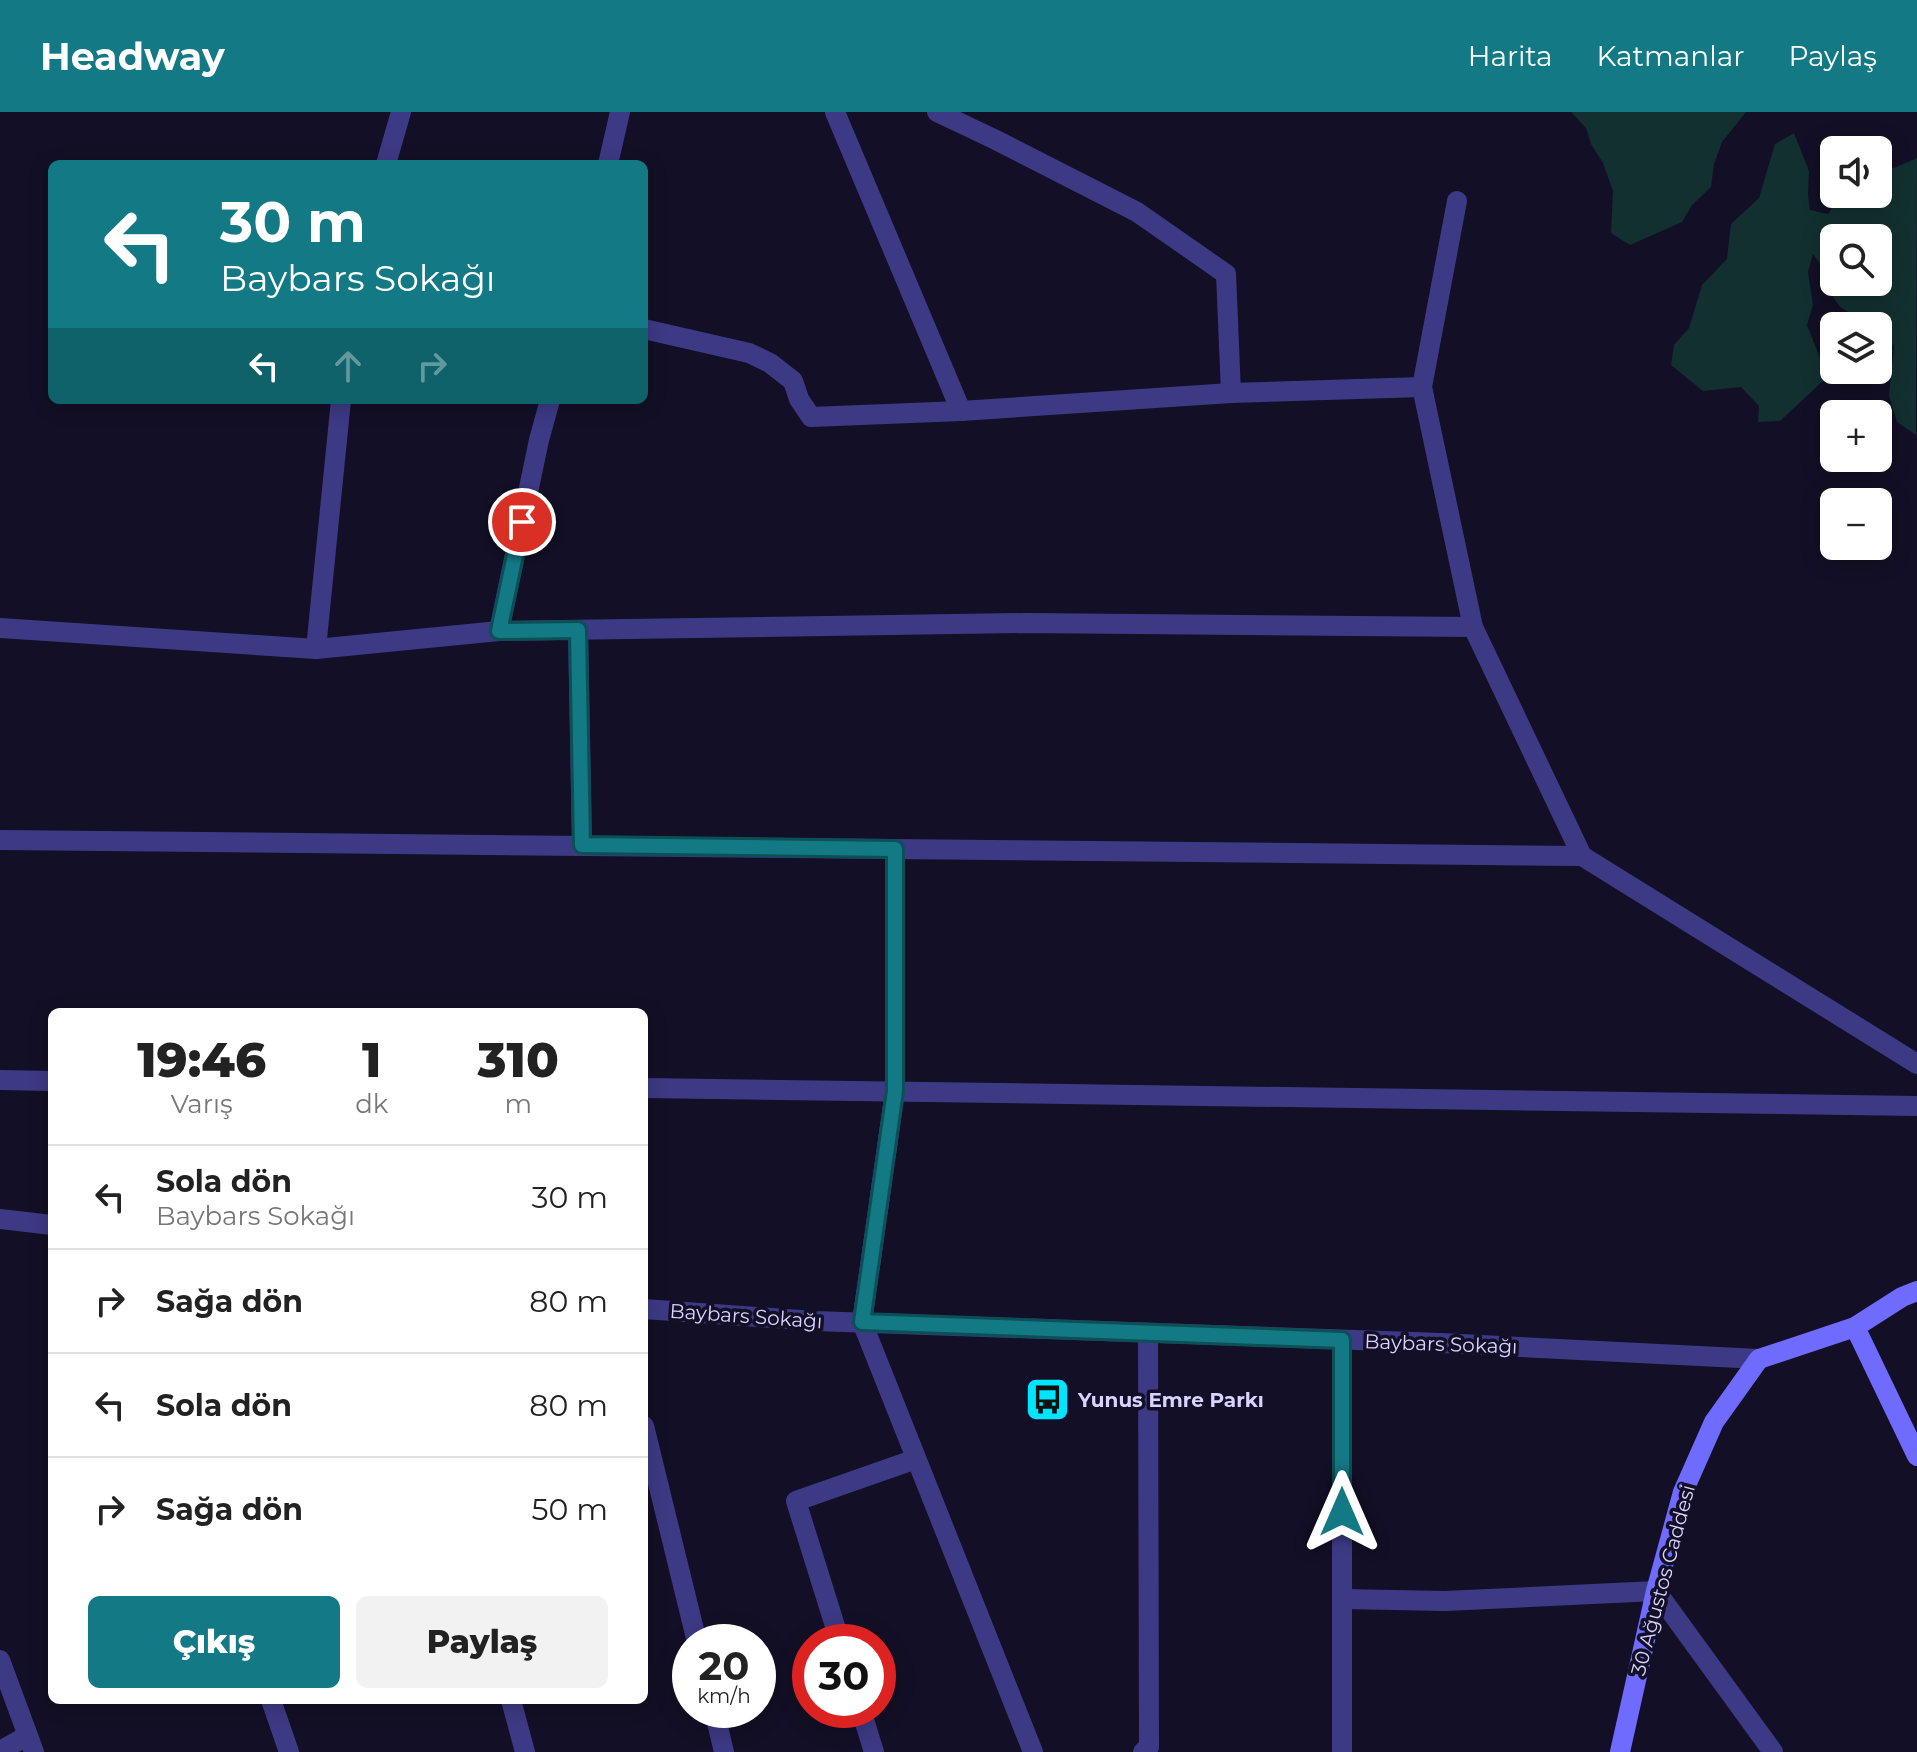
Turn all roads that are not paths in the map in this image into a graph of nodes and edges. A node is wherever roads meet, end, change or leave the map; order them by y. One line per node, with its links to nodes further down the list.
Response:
1 (401, 112): 5 (street)
2 (620, 112): 6 (street)
3 (835, 112): 13 (street)
4 (937, 112): 10 (street)
5 (387, 160)
6 (609, 160)
7 (1457, 201): 9 (street)
8 (648, 330): 13 (street)
9 (1422, 387): 10 (street); 14 (street)
10 (1231, 393): 13 (street)
11 (341, 404): 18 (street)
12 (549, 404): 17 (street)
13 (961, 411)
14 (1473, 627): 16 (street); 22 (street)
15 (0, 628): 18 (street)
16 (578, 630): 17 (street); 20 (street)
17 (499, 631): 18 (street)
18 (316, 649)
19 (0, 840): 20 (street)
20 (582, 845): 21 (street)
21 (895, 849): 22 (street); 27 (street)
22 (1582, 856): 23 (street)
23 (1917, 1064)
24 (0, 1080): 25 (street)
25 (48, 1081)
26 (648, 1088): 27 (street)
27 (895, 1091): 28 (street); 33 (street)
28 (1917, 1106)
29 (0, 1219): 30 (street)
30 (48, 1225)
31 (1917, 1291): 34 (main road)
32 (648, 1309): 33 (street, Baybars Sokağı)
33 (862, 1322): 35 (street, Baybars Sokağı); 40 (street)
34 (1855, 1327): 37 (main road); 39 (main road)
35 (1148, 1333): 36 (street, Baybars Sokağı); 57 (street)
36 (1342, 1340): 37 (street, Baybars Sokağı); 42 (street)
37 (1759, 1359): 41 (main road, 30 Ağustos Caddesi)
38 (648, 1442): 43 (street)
39 (1917, 1456)
40 (916, 1459): 44 (street); 56 (street)
41 (1656, 1591): 42 (street); 59 (main road, 30 Ağustos Caddesi); 60 (street)
42 (1342, 1599): 58 (street)
43 (693, 1624)
44 (834, 1624)
45 (0, 1660): 50 (street)
46 (272, 1704): 52 (street)
47 (512, 1704): 53 (street)
48 (718, 1728): 54 (street)
49 (867, 1728): 55 (street)
50 (31, 1744): 51 (street)
51 (0, 1751)
52 (289, 1752)
53 (525, 1752)
54 (724, 1752)
55 (874, 1752)
56 (1033, 1752)
57 (1143, 1752)
58 (1342, 1752)
59 (1620, 1752)
60 (1773, 1752)

